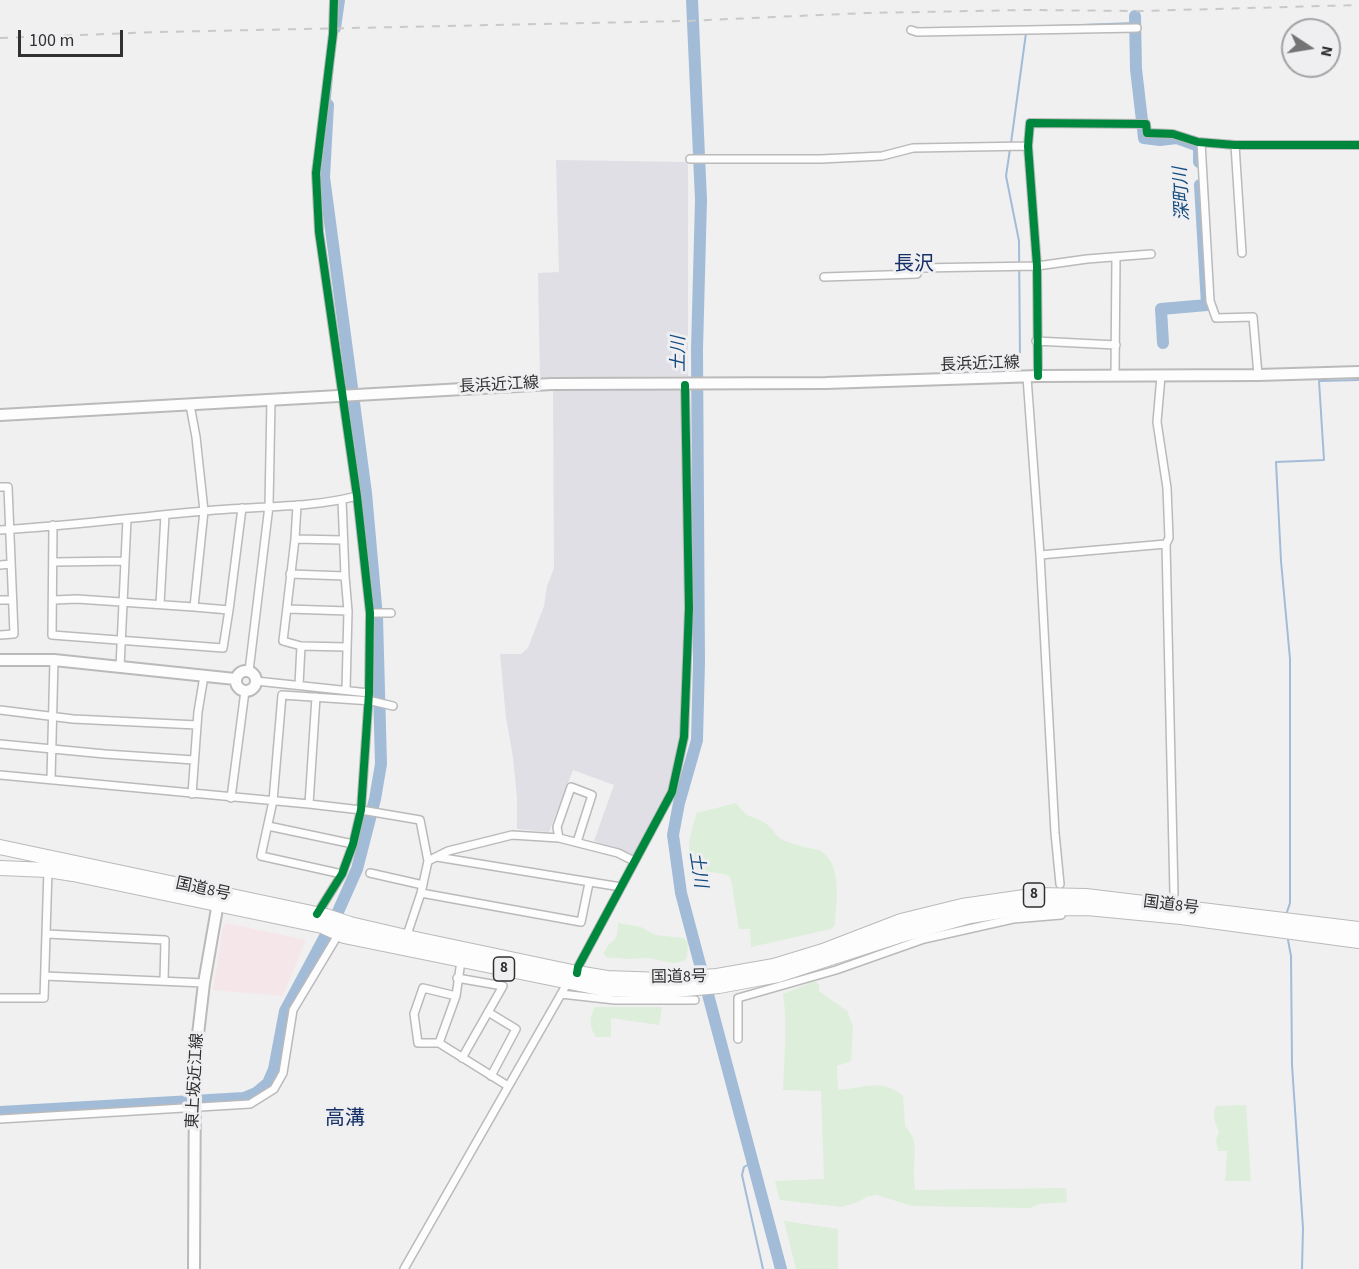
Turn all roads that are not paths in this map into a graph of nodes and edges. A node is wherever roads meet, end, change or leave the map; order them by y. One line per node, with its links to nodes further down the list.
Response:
1 (334, 0): 22 (street)
2 (1137, 28): 3 (street)
3 (911, 30)
4 (1201, 142): 5 (street); 7 (street); 18 (street)
5 (1235, 145): 6 (street); 9 (street)
6 (1359, 145)
7 (1028, 146): 8 (street); 12 (street)
8 (690, 159)
9 (1242, 253)
10 (1152, 254): 11 (street)
11 (1116, 258): 12 (street); 15 (street)
12 (1037, 266): 13 (street); 14 (street)
13 (824, 277)
14 (1036, 341): 15 (street); 20 (street)
15 (1116, 345): 17 (street)
16 (1359, 372): 18 (main road, 長浜近江線)
17 (1115, 375): 19 (main road, 長浜近江線); 20 (main road, 長浜近江線)
18 (1258, 375): 19 (main road, 長浜近江線)
19 (1161, 376): 40 (street)
20 (1032, 377): 21 (main road, 長浜近江線); 41 (street)
21 (687, 384): 22 (main road, 長浜近江線); 96 (street)
22 (343, 395): 23 (main road, 長浜近江線); 27 (street)
23 (271, 400): 24 (main road, 長浜近江線); 30 (street)
24 (190, 405): 25 (main road, 長浜近江線); 32 (street)
25 (0, 415)
26 (0, 487): 36 (street)
27 (357, 496): 28 (street); 57 (street)
28 (342, 500): 29 (street); 39 (street)
29 (297, 505): 30 (street); 38 (street)
30 (269, 506): 31 (street); 66 (street)
31 (242, 507): 32 (street); 55 (street)
32 (204, 511): 33 (street); 53 (street)
33 (165, 515): 34 (street); 52 (street)
34 (127, 519): 35 (street); 42 (street)
35 (53, 525): 36 (street); 43 (street)
36 (9, 529): 37 (street); 44 (street)
37 (0, 530)
38 (295, 539): 39 (street); 46 (street)
39 (343, 540): 47 (street)
40 (1166, 544): 41 (street); 105 (street)
41 (1040, 555): 102 (street)
42 (125, 561): 43 (street); 51 (street)
43 (54, 562): 50 (street)
44 (11, 564): 45 (street); 49 (street)
45 (0, 565)
46 (290, 574): 47 (street); 54 (street)
47 (345, 576): 56 (street)
48 (0, 600): 49 (street)
49 (12, 600): 59 (street)
50 (54, 600): 51 (street); 60 (street)
51 (124, 602): 52 (street); 60 (street)
52 (160, 604): 53 (street)
53 (194, 607): 55 (street)
54 (288, 609): 56 (street); 61 (street)
55 (229, 610): 60 (street)
56 (348, 611): 62 (street)
57 (370, 613): 58 (street); 74 (street)
58 (391, 613)
59 (0, 635)
60 (122, 640): 65 (street)
61 (301, 646): 62 (street); 70 (street)
62 (347, 647): 71 (street)
63 (0, 660): 64 (main road)
64 (54, 660): 65 (main road); 77 (street)
65 (120, 667): 67 (main road)
66 (249, 671): 68 (main road); 69 (main road)
67 (204, 676): 68 (main road); 78 (street)
68 (236, 679): 72 (main road)
69 (256, 681): 70 (street); 72 (main road)
70 (299, 685): 71 (street)
71 (346, 690): 74 (street)
72 (245, 691): 85 (street)
73 (316, 697): 74 (street); 86 (street); 87 (street)
74 (370, 698): 75 (street); 88 (street)
75 (392, 706)
76 (0, 710): 77 (street)
77 (54, 716): 78 (street); 80 (street)
78 (196, 725): 81 (street)
79 (0, 744): 80 (street)
80 (52, 748): 81 (street); 83 (street)
81 (194, 760): 84 (street)
82 (0, 775): 83 (street)
83 (51, 779): 84 (street)
84 (192, 795): 85 (street)
85 (231, 798): 86 (street)
86 (273, 801): 87 (street); 89 (street)
87 (309, 804): 88 (street)
88 (363, 810): 92 (street); 95 (street)
89 (268, 826): 92 (street); 100 (street)
90 (559, 838): 91 (street); 91 (street); 94 (street)
91 (577, 842): 96 (street)
92 (352, 844): 100 (street)
93 (0, 847): 106 (highway, 国道8号 / 8)
94 (437, 856): 95 (street); 101 (street)
95 (428, 861): 104 (street)
96 (634, 861): 103 (street)
97 (0, 868): 98 (highway, 国道8号 / 8)
98 (48, 870): 106 (highway, 国道8号 / 8); 111 (street)
99 (370, 873): 104 (street)
100 (342, 874): 108 (street)
101 (590, 883): 103 (street); 104 (street)
102 (1060, 884)
103 (621, 887): 120 (street)
104 (422, 889): 113 (street)
105 (1174, 894)
106 (218, 899): 108 (highway, 国道8号 / 8); 119 (main road, 東上坂近江線)
107 (1061, 915): 125 (street)
108 (322, 919): 110 (highway, 国道8号 / 8)
109 (1359, 929): 118 (highway, 国道8号 / 8)
110 (343, 933): 113 (highway, 国道8号 / 8); 130 (street)
111 (47, 934): 115 (street); 117 (street)
112 (1359, 941): 118 (highway, 国道8号 / 8)
113 (405, 943): 114 (highway, 国道8号 / 8); 120 (highway, 国道8号 / 8)
114 (461, 961): 116 (street); 120 (highway, 国道8号 / 8)
115 (45, 976): 117 (street); 122 (street)
116 (458, 978): 121 (street); 124 (street)
117 (164, 981): 119 (street)
118 (718, 981): 120 (highway, 国道8号 / 8)
119 (204, 983): 130 (main road, 東上坂近江線)
120 (569, 983): 123 (street); 129 (street)
121 (456, 996): 126 (street); 126 (street)
122 (0, 998)
123 (695, 1000)
124 (488, 1012): 127 (street); 128 (street)
125 (738, 1039)
126 (439, 1043): 127 (street)
127 (462, 1058): 128 (street)
128 (490, 1076): 129 (street)
129 (508, 1086): 133 (street)
130 (194, 1103): 131 (street); 132 (main road, 東上坂近江線)
131 (0, 1119)
132 (194, 1269)
133 (404, 1269)

